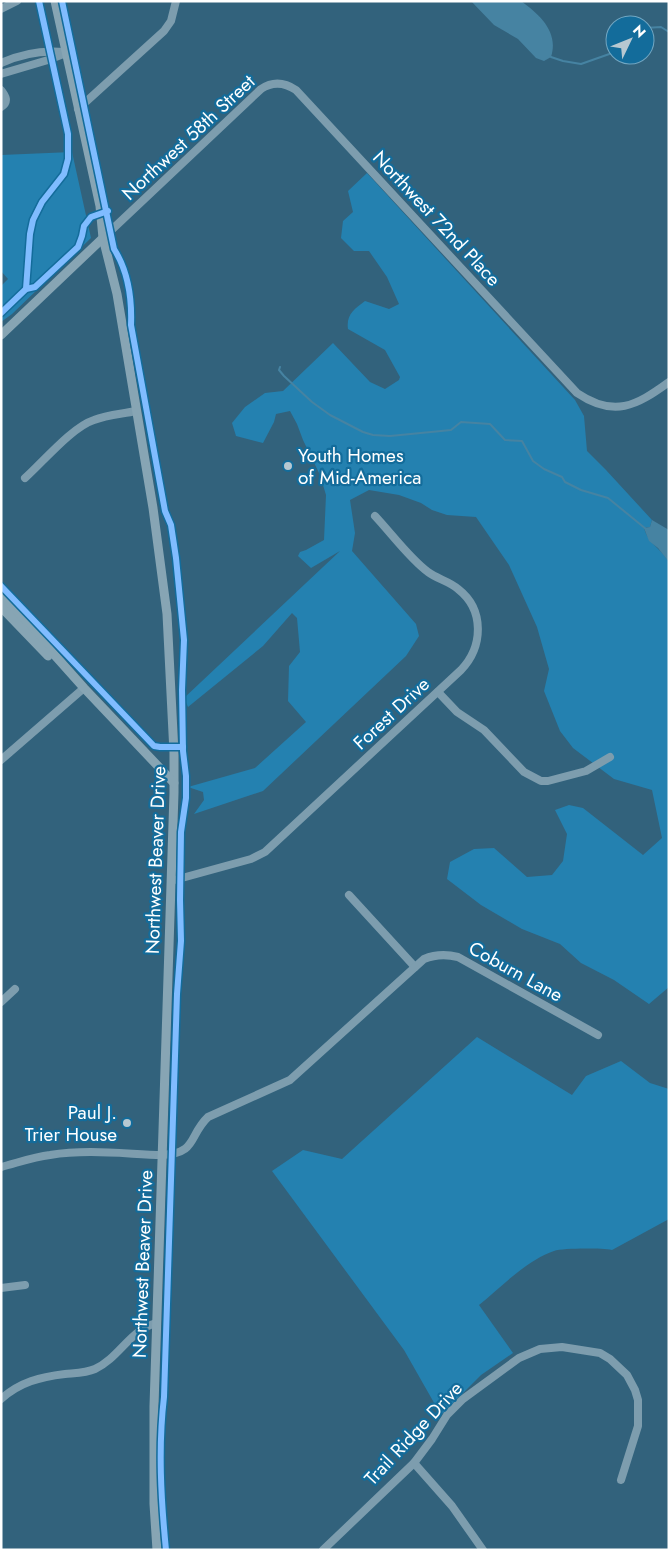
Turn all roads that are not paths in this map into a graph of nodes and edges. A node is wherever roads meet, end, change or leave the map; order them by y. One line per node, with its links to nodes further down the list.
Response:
1 (16, 1): 4 (street)
2 (55, 1): 5 (main road, Northwest Beaver Drive)
3 (176, 1): 11 (street)
4 (1, 9)
5 (66, 53): 6 (street); 7 (street); 11 (main road, Northwest Beaver Drive)
6 (1, 63)
7 (1, 74)
8 (273, 82): 12 (street, Northwest 58th Street); 14 (street, Northwest 72nd Place)
9 (1, 90): 10 (street)
10 (1, 107)
11 (78, 109): 12 (main road, Northwest Beaver Drive)
12 (103, 238): 13 (main road); 15 (main road, Northwest Beaver Drive)
13 (1, 335)
14 (669, 382)
15 (136, 411): 16 (street); 24 (main road, Northwest Beaver Drive)
16 (25, 478)
17 (375, 516): 21 (street, Forest Drive)
18 (1, 595): 20 (main road)
19 (1, 607): 20 (main road)
20 (84, 688): 23 (street); 24 (main road)
21 (438, 692): 22 (street); 25 (street, Forest Drive)
22 (610, 757)
23 (1, 760)
24 (174, 783): 25 (main road, Northwest Beaver Drive)
25 (171, 881): 31 (main road, Northwest Beaver Drive)
26 (349, 895): 27 (street)
27 (415, 967): 30 (street, Coburn Lane); 31 (street, Coburn Lane)
28 (16, 989): 29 (street)
29 (1, 1002)
30 (598, 1035)
31 (162, 1155): 32 (street, Coburn Lane); 35 (main road, Northwest Beaver Drive)
32 (1, 1167)
33 (25, 1285): 34 (street)
34 (1, 1288)
35 (156, 1322): 37 (street); 40 (main road, Northwest Beaver Drive)
36 (1, 1388): 37 (street)
37 (4, 1396)
38 (414, 1462): 39 (street, Trail Ridge Drive); 41 (street, Trail Ridge Drive); 42 (street)
39 (621, 1480)
40 (157, 1550)
41 (323, 1550)
42 (483, 1550)

